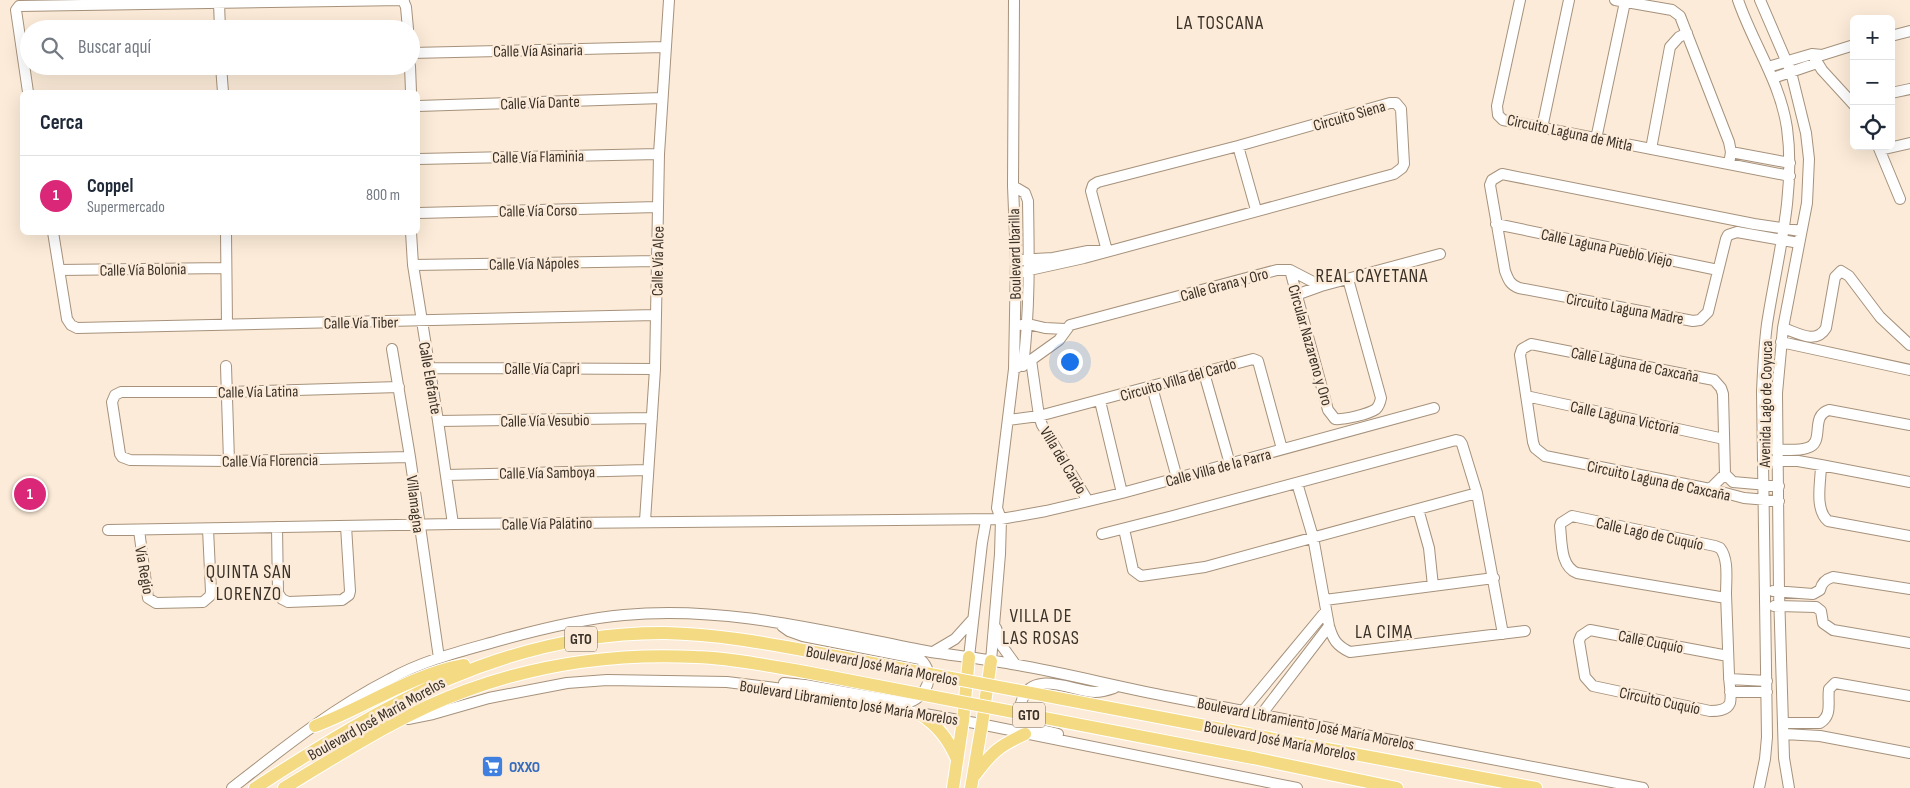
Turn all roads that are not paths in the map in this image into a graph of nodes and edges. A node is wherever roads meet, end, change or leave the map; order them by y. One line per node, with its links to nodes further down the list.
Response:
1 (404, 0): 9 (street); 11 (street)
2 (666, 0): 17 (street, Calle Vía Alce)
3 (1014, 0): 48 (street, Boulevard Ibarilla)
4 (1520, 0): 35 (street, Circuito Laguna de Mitla)
5 (1569, 0): 35 (street)
6 (1738, 0): 21 (street, Avenida Lago de Coyuca)
7 (1760, 0): 20 (street, Avenida Lago de Coyuca)
8 (1620, 1): 14 (street); 36 (street)
9 (219, 2): 10 (street); 12 (street)
10 (220, 20)
11 (407, 20)
12 (20, 31)
13 (1910, 31): 15 (street)
14 (1687, 33): 40 (street); 42 (street)
15 (1895, 35)
16 (1850, 46): 19 (street)
17 (665, 47): 18 (street, Calle Vía Asinaria); 32 (street, Calle Vía Alce)
18 (420, 53)
19 (1817, 57): 20 (street); 22 (street); 33 (street)
20 (1786, 62): 21 (street); 22 (street, Avenida Lago de Coyuca)
21 (1768, 68): 26 (street, Avenida Lago de Coyuca)
22 (1791, 72): 26 (street); 55 (street, Avenida Lago de Coyuca)
23 (27, 75): 28 (street)
24 (222, 75): 29 (street)
25 (410, 75): 30 (street)
26 (1774, 78): 45 (street, Avenida Lago de Coyuca)
27 (1910, 89): 31 (street)
28 (28, 90)
29 (223, 90)
30 (411, 90)
31 (1895, 92)
32 (662, 98): 34 (street, Calle Vía Dante); 43 (street, Calle Vía Alce)
33 (1850, 100)
34 (420, 106)
35 (1542, 128): 36 (street, Circuito Laguna de Mitla)
36 (1596, 138): 40 (street, Circuito Laguna de Mitla)
37 (1910, 143): 39 (street)
38 (1238, 146): 51 (street); 51 (street, Circuito Siena); 61 (street, Circuito Siena)
39 (1895, 146)
40 (1652, 149): 46 (street, Circuito Laguna de Mitla)
41 (1881, 150): 49 (street)
42 (1732, 152): 45 (street); 46 (street)
43 (659, 154): 44 (street, Calle Vía Flaminia); 50 (street, Calle Vía Alce)
44 (420, 159)
45 (1790, 163): 47 (street, Avenida Lago de Coyuca)
46 (1729, 164): 47 (street, Circuito Laguna de Mitla)
47 (1790, 176): 54 (street, Avenida Lago de Coyuca)
48 (1013, 186): 63 (street); 64 (street, Boulevard Ibarilla)
49 (1900, 199)
50 (658, 207): 52 (street, Calle Vía Corso); 65 (street, Calle Vía Alce)
51 (1256, 210): 61 (street, Circuito Siena)
52 (420, 213)
53 (1496, 224): 54 (street); 70 (street, Calle Laguna Pueblo Viejo); 70 (street, Circuito Laguna Madre)
54 (1783, 229): 55 (street); 59 (street, Avenida Lago de Coyuca)
55 (1801, 231): 60 (street, Avenida Lago de Coyuca)
56 (53, 235): 68 (street)
57 (226, 235): 67 (street)
58 (411, 235): 66 (street, Calle Elefante)
59 (1781, 240): 60 (street, Circuito Laguna Madre); 70 (street, Circuito Laguna Madre); 104 (street, Avenida Lago de Coyuca)
60 (1799, 243): 81 (street, Avenida Lago de Coyuca)
61 (1106, 250): 63 (street, Circuito Siena); 71 (street, Circuito Siena)
62 (1440, 254): 73 (street)
63 (1029, 258): 64 (street, Circuito Siena); 71 (street)
64 (1016, 260): 72 (street, Boulevard Ibarilla)
65 (656, 261): 66 (street, Calle Vía Nápoles); 76 (street, Calle Vía Alce)
66 (413, 265): 77 (street, Calle Elefante)
67 (226, 268): 68 (street, Calle Vía Bolonia); 78 (street)
68 (59, 270): 78 (street, Calle Vía Tiber)
69 (1290, 270): 74 (street, Calle Grana y Oro); 75 (street, Circular Nazareno y Oro); 82 (street, Calle Grana y Oro)
70 (1718, 270)
71 (1029, 271): 72 (street, Circuito Siena); 79 (street)
72 (1016, 273): 80 (street, Boulevard Ibarilla)
73 (1348, 279): 74 (street); 75 (street, Circular Nazareno y Oro)
74 (1321, 286): 75 (street)
75 (1296, 295)
76 (656, 315): 77 (street, Calle Vía Tiber); 89 (street, Calle Vía Alce)
77 (421, 320): 78 (street, Calle Vía Tiber); 88 (street, Calle Elefante)
78 (227, 324)
79 (1028, 324): 80 (street, Calle Grana y Oro); 82 (street, Calle Grana y Oro); 86 (street)
80 (1015, 327): 86 (street, Boulevard Ibarilla)
81 (1783, 328): 83 (street, Avenida Lago de Coyuca); 84 (street)
82 (1066, 329): 86 (street, Calle Grana y Oro)
83 (1781, 342): 90 (street); 106 (street, Avenida Lago de Coyuca)
84 (1910, 346)
85 (392, 350): 92 (street, Villamagna)
86 (1023, 365): 98 (street, Villa del Cardo); 100 (street, Boulevard Ibarilla)
87 (226, 366): 94 (street)
88 (428, 368): 89 (street, Calle Vía Capri); 101 (street, Calle Elefante)
89 (655, 369): 99 (street, Calle Vía Alce)
90 (1910, 370)
91 (1204, 372): 93 (street, Circuito Villa del Cardo); 105 (street, Circuito Villa del Cardo); 112 (street)
92 (398, 387): 94 (street, Calle Vía Latina); 107 (street, Villamagna)
93 (1152, 387): 96 (street, Circuito Villa del Cardo); 117 (street)
94 (227, 392): 108 (street, Calle Vía Latina); 110 (street)
95 (1526, 396): 103 (street, Calle Laguna Victoria); 103 (street, Calle Laguna de Caxcaña); 122 (street, Circuito Laguna de Caxcaña)
96 (1100, 401): 98 (street, Circuito Villa del Cardo); 123 (street)
97 (1434, 408): 105 (street, Calle Villa de la Parra)
98 (1039, 416): 100 (street, Circuito Villa del Cardo); 125 (street, Villa del Cardo)
99 (652, 418): 101 (street, Calle Vía Vesubio); 114 (street, Calle Vía Alce)
100 (1008, 420): 128 (street, Boulevard Ibarilla)
101 (438, 421): 116 (street, Calle Elefante)
102 (1910, 425): 106 (street)
103 (1724, 439): 115 (street, Calle Laguna de Caxcaña)
104 (1763, 448): 106 (street); 109 (street, Avenida Lago de Coyuca)
105 (1282, 449): 112 (street, Calle Villa de la Parra)
106 (1779, 449): 111 (street, Avenida Lago de Coyuca)
107 (410, 457): 110 (street, Calle Vía Florencia); 133 (street, Villamagna)
108 (130, 460): 110 (street, Calle Vía Florencia)
109 (1763, 460): 111 (street); 120 (street, Avenida Lago de Coyuca)
110 (229, 461)
111 (1779, 461): 113 (street); 121 (street, Avenida Lago de Coyuca)
112 (1230, 464): 117 (street, Calle Villa de la Parra)
113 (1821, 465): 118 (street); 142 (street)
114 (647, 470): 116 (street, Calle Vía Samboya); 132 (street, Calle Vía Alce)
115 (1725, 474): 120 (street); 122 (street)
116 (446, 475): 134 (street, Calle Elefante)
117 (1177, 478): 123 (street, Calle Villa de la Parra)
118 (1910, 482)
119 (1297, 483): 124 (street); 138 (street); 143 (street)
120 (1763, 485): 121 (street); 126 (street, Avenida Lago de Coyuca)
121 (1779, 486): 127 (street, Avenida Lago de Coyuca)
122 (1710, 489): 126 (street, Circuito Laguna de Caxcaña)
123 (1122, 493): 125 (street, Calle Villa de la Parra)
124 (1477, 493): 129 (street); 144 (street)
125 (1088, 501): 130 (street, Calle Villa de la Parra)
126 (1764, 501): 127 (street, Circuito Laguna de Caxcaña); 147 (street, Avenida Lago de Coyuca)
127 (1780, 501): 148 (street, Avenida Lago de Coyuca)
128 (997, 508): 130 (street, Boulevard Ibarilla); 131 (street)
129 (1418, 509): 143 (street); 145 (street)
130 (1001, 519): 131 (street, Calle Villa de la Parra); 155 (street)
131 (986, 520): 132 (street, Calle Vía Palatino); 153 (street)
132 (645, 522): 134 (street, Calle Vía Palatino)
133 (419, 524): 134 (street, Calle Vía Palatino); 135 (street, Calle Vía Palatino); 163 (street, Villamagna)
134 (453, 524)
135 (346, 526): 136 (street, Calle Vía Palatino); 136 (street)
136 (276, 527): 137 (street, Calle Vía Palatino)
137 (208, 529): 140 (street, Calle Vía Palatino); 140 (street, Vía Regio)
138 (1124, 529): 141 (street); 143 (street)
139 (108, 530): 140 (street, Calle Vía Palatino)
140 (139, 530)
141 (1102, 534)
142 (1910, 536)
143 (1313, 537): 151 (street)
144 (1494, 578): 145 (street); 158 (street)
145 (1433, 586): 151 (street)
146 (1910, 589): 148 (street)
147 (1765, 591): 148 (street); 150 (street, Avenida Lago de Coyuca)
148 (1779, 592): 152 (street, Avenida Lago de Coyuca)
149 (1726, 598): 149 (street, Calle Lago de Cuquío); 161 (street, Calle Lago de Cuquío)
150 (1765, 605): 152 (street); 170 (street, Avenida Lago de Coyuca)
151 (1326, 606): 156 (street); 167 (street)
152 (1779, 606): 159 (street); 183 (street, Avenida Lago de Coyuca)
153 (974, 618): 160 (street); 162 (street)
154 (778, 622): 160 (street, Boulevard José María Morelos); 163 (street, Boulevard José María Morelos); 172 (street)
155 (994, 623): 164 (street); 166 (street)
156 (1329, 626): 158 (street); 168 (street)
157 (1525, 631): 158 (street)
158 (1503, 634)
159 (1910, 643)
160 (933, 652): 162 (street, Boulevard José María Morelos)
161 (1728, 656): 169 (street, Calle Lago de Cuquío); 171 (street, Calle Cuquío)
162 (969, 657): 164 (street, Boulevard Libramiento José María Morelos); 181 (main road)
163 (439, 658): 185 (street, Boulevard José María Morelos)
164 (990, 661): 166 (street, Boulevard Libramiento José María Morelos); 184 (main road)
165 (484, 664): 185 (main road); 196 (main road, Boulevard José María Morelos / GTO); 201 (main road, Boulevard José María Morelos / GTO, bridge)
166 (1015, 664): 173 (street, Boulevard Libramiento José María Morelos)
167 (1281, 667): 168 (street); 177 (street)
168 (1292, 675): 179 (street)
169 (1729, 679): 170 (street); 176 (street, Calle Lago de Cuquío)
170 (1766, 680): 174 (street, Avenida Lago de Coyuca)
171 (1588, 682): 176 (street, Circuito Cuquío)
172 (761, 686): 178 (street, Boulevard Libramiento José María Morelos); 180 (street, Boulevard Libramiento José María Morelos)
173 (1117, 687): 177 (street, Boulevard Libramiento José María Morelos); 189 (street)
174 (1767, 692): 176 (street, Circuito Cuquío); 192 (street, Avenida Lago de Coyuca)
175 (1910, 696): 182 (street)
176 (1730, 697)
177 (1243, 711): 179 (street, Boulevard Libramiento José María Morelos)
178 (920, 714): 181 (street, Boulevard Libramiento José María Morelos); 193 (main road)
179 (1261, 715): 202 (street, Boulevard Libramiento José María Morelos)
180 (399, 721): 197 (main road, Boulevard José María Morelos / GTO); 200 (main road, Boulevard José María Morelos / GTO, bridge)
181 (963, 721): 184 (street, Boulevard Libramiento José María Morelos); 193 (main road)
182 (1820, 722): 183 (street); 188 (street)
183 (1783, 723): 187 (street, Avenida Lago de Coyuca)
184 (982, 724): 186 (street, Boulevard Libramiento José María Morelos); 194 (main road)
185 (315, 726): 195 (street, Boulevard José María Morelos)
186 (1025, 734): 189 (street, Boulevard Libramiento José María Morelos); 194 (main road)
187 (1784, 734): 188 (street); 191 (street, Avenida Lago de Coyuca)
188 (1820, 736): 190 (street)
189 (1093, 747): 199 (street, Boulevard Libramiento José María Morelos)
190 (1910, 753)
191 (1784, 758): 192 (street); 204 (street, Avenida Lago de Coyuca)
192 (1765, 759): 203 (street, Avenida Lago de Coyuca)
193 (957, 760): 198 (main road)
194 (972, 784)
195 (232, 788)
196 (255, 788)
197 (284, 788)
198 (954, 788)
199 (1297, 788)
200 (1397, 788)
201 (1536, 788)
202 (1643, 788)
203 (1759, 788)
204 (1788, 788)

